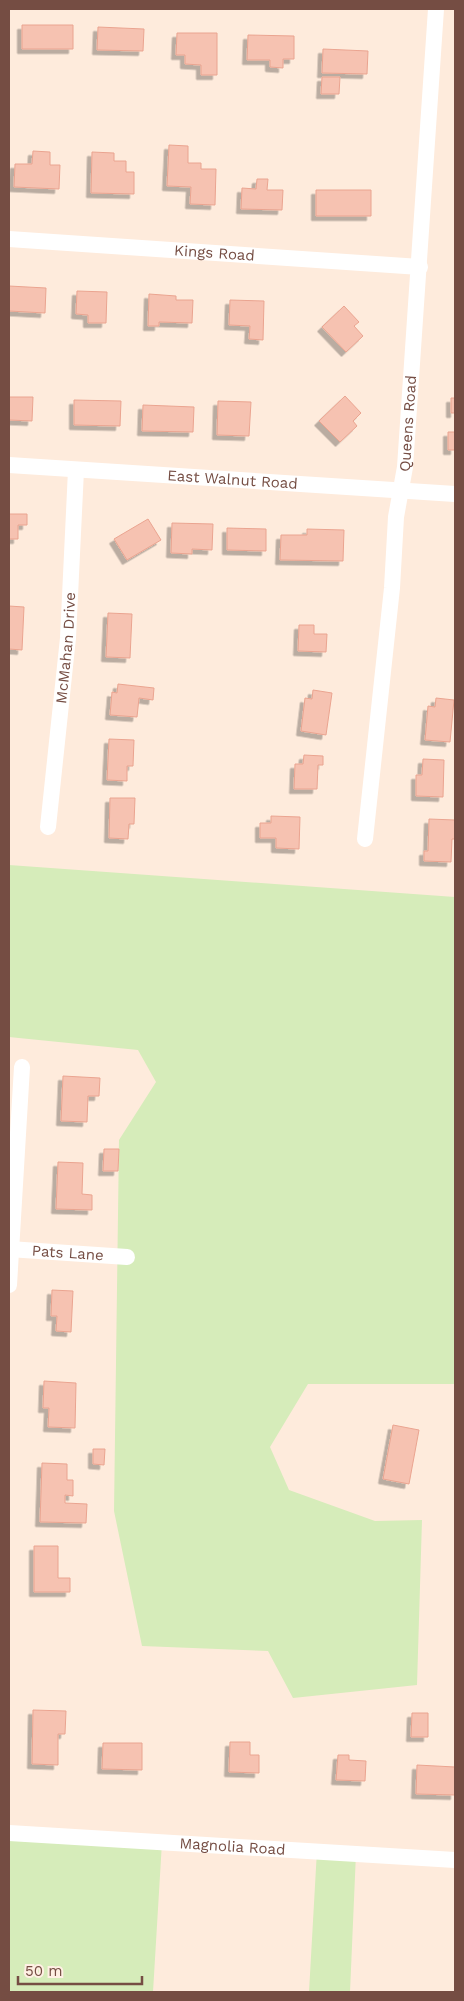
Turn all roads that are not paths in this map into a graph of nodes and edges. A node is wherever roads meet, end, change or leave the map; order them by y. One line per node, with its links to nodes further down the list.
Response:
1 (436, 9): 3 (street, Queens Road)
2 (9, 239): 3 (street, Kings Road)
3 (420, 267): 6 (street, Queens Road)
4 (9, 465): 5 (street, East Walnut Road)
5 (76, 470): 6 (street, East Walnut Road); 8 (street, McMahan Drive)
6 (401, 490): 7 (street, East Walnut Road); 9 (street, Queens Road)
7 (455, 494)
8 (48, 827)
9 (365, 839)
10 (22, 1067): 11 (street)
11 (10, 1249): 12 (street, Pats Lane); 13 (street)
12 (127, 1257)
13 (9, 1285)
14 (9, 1833): 15 (street, Magnolia Road)
15 (455, 1860)

